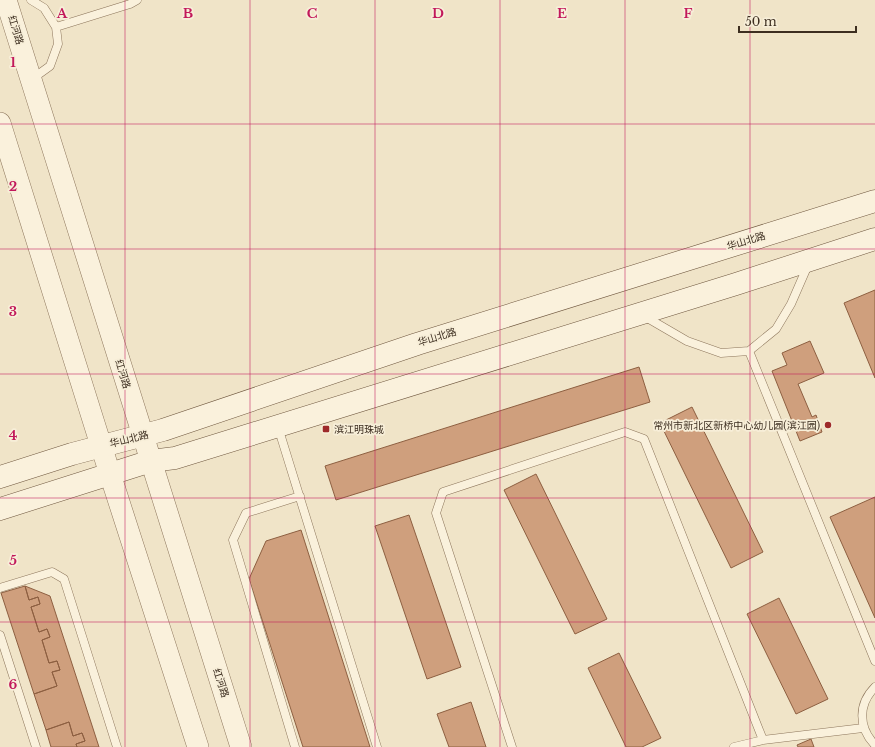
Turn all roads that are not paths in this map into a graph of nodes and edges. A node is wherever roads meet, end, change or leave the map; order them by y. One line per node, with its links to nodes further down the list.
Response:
1 (6, 0): 5 (street, 红河路)
2 (31, 0): 4 (lane)
3 (137, 0): 4 (lane)
4 (56, 27): 5 (lane)
5 (31, 80): 13 (street, 红河路)
6 (0, 123): 14 (street)
7 (875, 201): 13 (main road, 华山北路)
8 (875, 239): 9 (main road)
9 (810, 260): 10 (main road); 11 (lane)
10 (640, 314): 11 (lane); 12 (main road)
11 (749, 351): 22 (lane)
12 (278, 426): 15 (main road); 18 (lane)
13 (142, 436): 14 (main road, 华山北路); 15 (street, 红河路)
14 (101, 446): 16 (street); 17 (main road, 华山北路)
15 (151, 461): 16 (main road); 30 (street, 红河路)
16 (110, 474): 19 (main road); 29 (street)
17 (0, 477)
18 (300, 496): 31 (lane); 32 (lane)
19 (0, 509)
20 (0, 588): 28 (lane)
21 (0, 635): 27 (lane)
22 (875, 661)
23 (875, 687): 24 (lane)
24 (863, 728): 25 (lane); 26 (lane)
25 (763, 740): 33 (lane); 34 (lane)
26 (875, 744)
27 (36, 747)
28 (117, 747)
29 (198, 747)
30 (241, 747)
31 (295, 747)
32 (377, 747)
33 (512, 747)
34 (734, 747)

